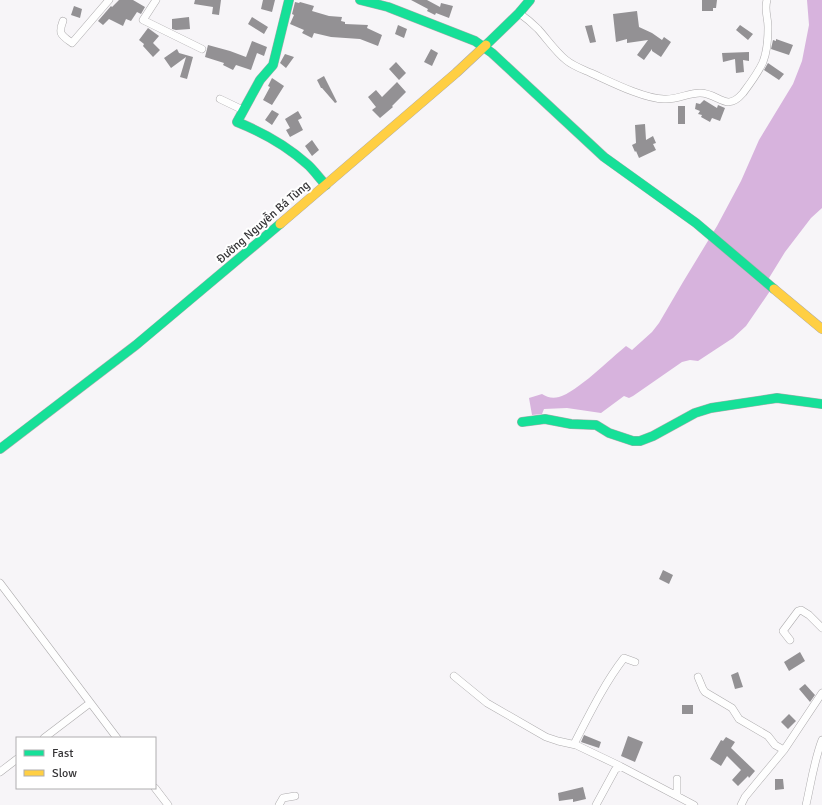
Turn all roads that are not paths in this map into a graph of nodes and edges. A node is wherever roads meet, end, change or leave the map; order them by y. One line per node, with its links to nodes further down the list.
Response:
1 (108, 0): 8 (street)
2 (156, 0): 10 (street)
3 (289, 0): 12 (street)
4 (360, 0): 9 (street)
5 (530, 0): 7 (street, Đường Nguyễn Bá Tùng)
6 (768, 0): 7 (street)
7 (519, 13): 9 (street, Đường Nguyễn Bá Tùng)
8 (63, 21)
9 (484, 47): 13 (street, Đường Nguyễn Bá Tùng); 14 (street)
10 (202, 49)
11 (220, 99): 12 (street)
12 (243, 110): 13 (street)
13 (323, 187): 17 (street, Đường Nguyễn Bá Tùng)
14 (822, 330)
15 (822, 404): 16 (street)
16 (522, 422)
17 (0, 449)
18 (0, 584): 25 (street)
19 (822, 628): 20 (street)
20 (790, 640)
21 (635, 662): 29 (street)
22 (454, 676): 29 (street)
23 (698, 677): 30 (street)
24 (822, 693): 30 (street)
25 (90, 703): 26 (street); 27 (street)
26 (45, 737)
27 (116, 737)
28 (822, 740): 43 (street)
29 (574, 744): 32 (street)
30 (784, 750): 42 (street)
31 (16, 760): 33 (street)
32 (620, 766): 37 (street); 40 (street)
33 (0, 772)
34 (677, 779): 37 (street)
35 (156, 789): 38 (street)
36 (295, 796): 39 (street)
37 (677, 796): 41 (street)
38 (168, 805)
39 (278, 805)
40 (596, 805)
41 (694, 805)
42 (741, 805)
43 (806, 805)

